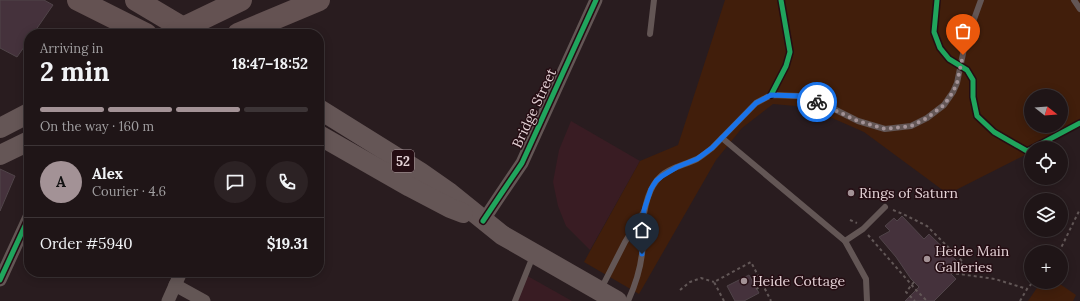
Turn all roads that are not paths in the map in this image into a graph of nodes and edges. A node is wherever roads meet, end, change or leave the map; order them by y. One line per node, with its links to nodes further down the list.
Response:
1 (78, 0): 10 (highway)
2 (136, 0): 11 (highway)
3 (320, 0): 13 (highway)
4 (596, 0): 24 (street, Bridge Street)
5 (654, 0): 14 (lane)
6 (981, 0): 19 (lane)
7 (1074, 0): 9 (lane)
8 (229, 1): 12 (highway)
9 (1080, 9)
10 (136, 29)
11 (180, 29)
12 (188, 29)
13 (250, 29)
14 (650, 34)
15 (324, 112): 24 (main road, 52)
16 (24, 116): 17 (main road)
17 (0, 128)
18 (324, 138): 24 (main road, 52)
19 (722, 138): 23 (lane); 26 (lane)
20 (24, 143): 21 (main road)
21 (0, 155)
22 (885, 207): 26 (lane)
23 (644, 210): 31 (lane); 36 (lane)
24 (483, 221): 27 (main road, 52)
25 (24, 228): 29 (street)
26 (845, 241): 37 (lane)
27 (534, 254): 31 (main road, 52); 34 (lane)
28 (179, 277): 30 (street)
29 (0, 280)
30 (175, 285): 32 (street); 33 (street)
31 (600, 290): 35 (main road, 52)
32 (168, 301)
33 (204, 301)
34 (515, 301)
35 (618, 301)
36 (628, 301)
37 (867, 301)

